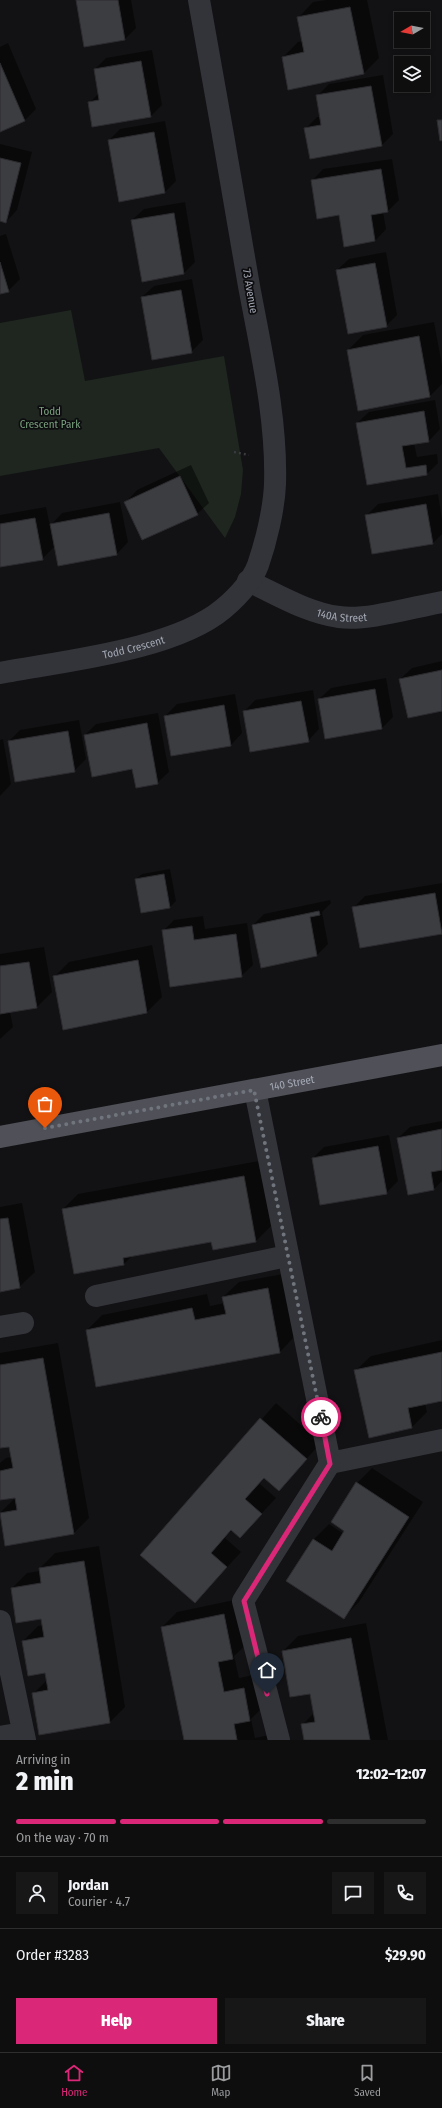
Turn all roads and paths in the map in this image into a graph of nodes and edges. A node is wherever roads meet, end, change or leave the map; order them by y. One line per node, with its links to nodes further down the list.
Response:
1 (199, 0): 4 (street, 73 Avenue)
2 (234, 452): 3 (path)
3 (253, 456)
4 (248, 581): 5 (street, 140A Street); 6 (street, Todd Crescent)
5 (442, 602)
6 (0, 673)
7 (442, 1055): 8 (main road, 140 Street)
8 (254, 1090): 9 (main road, 140 Street); 10 (street)
9 (0, 1137)
10 (288, 1256): 11 (street); 15 (street)
11 (96, 1296)
12 (22, 1323): 13 (street)
13 (0, 1327)
14 (442, 1440): 15 (street)
15 (330, 1464): 19 (street)
16 (0, 1621): 17 (street)
17 (24, 1736): 18 (street)
18 (0, 1737)
19 (279, 1740)

